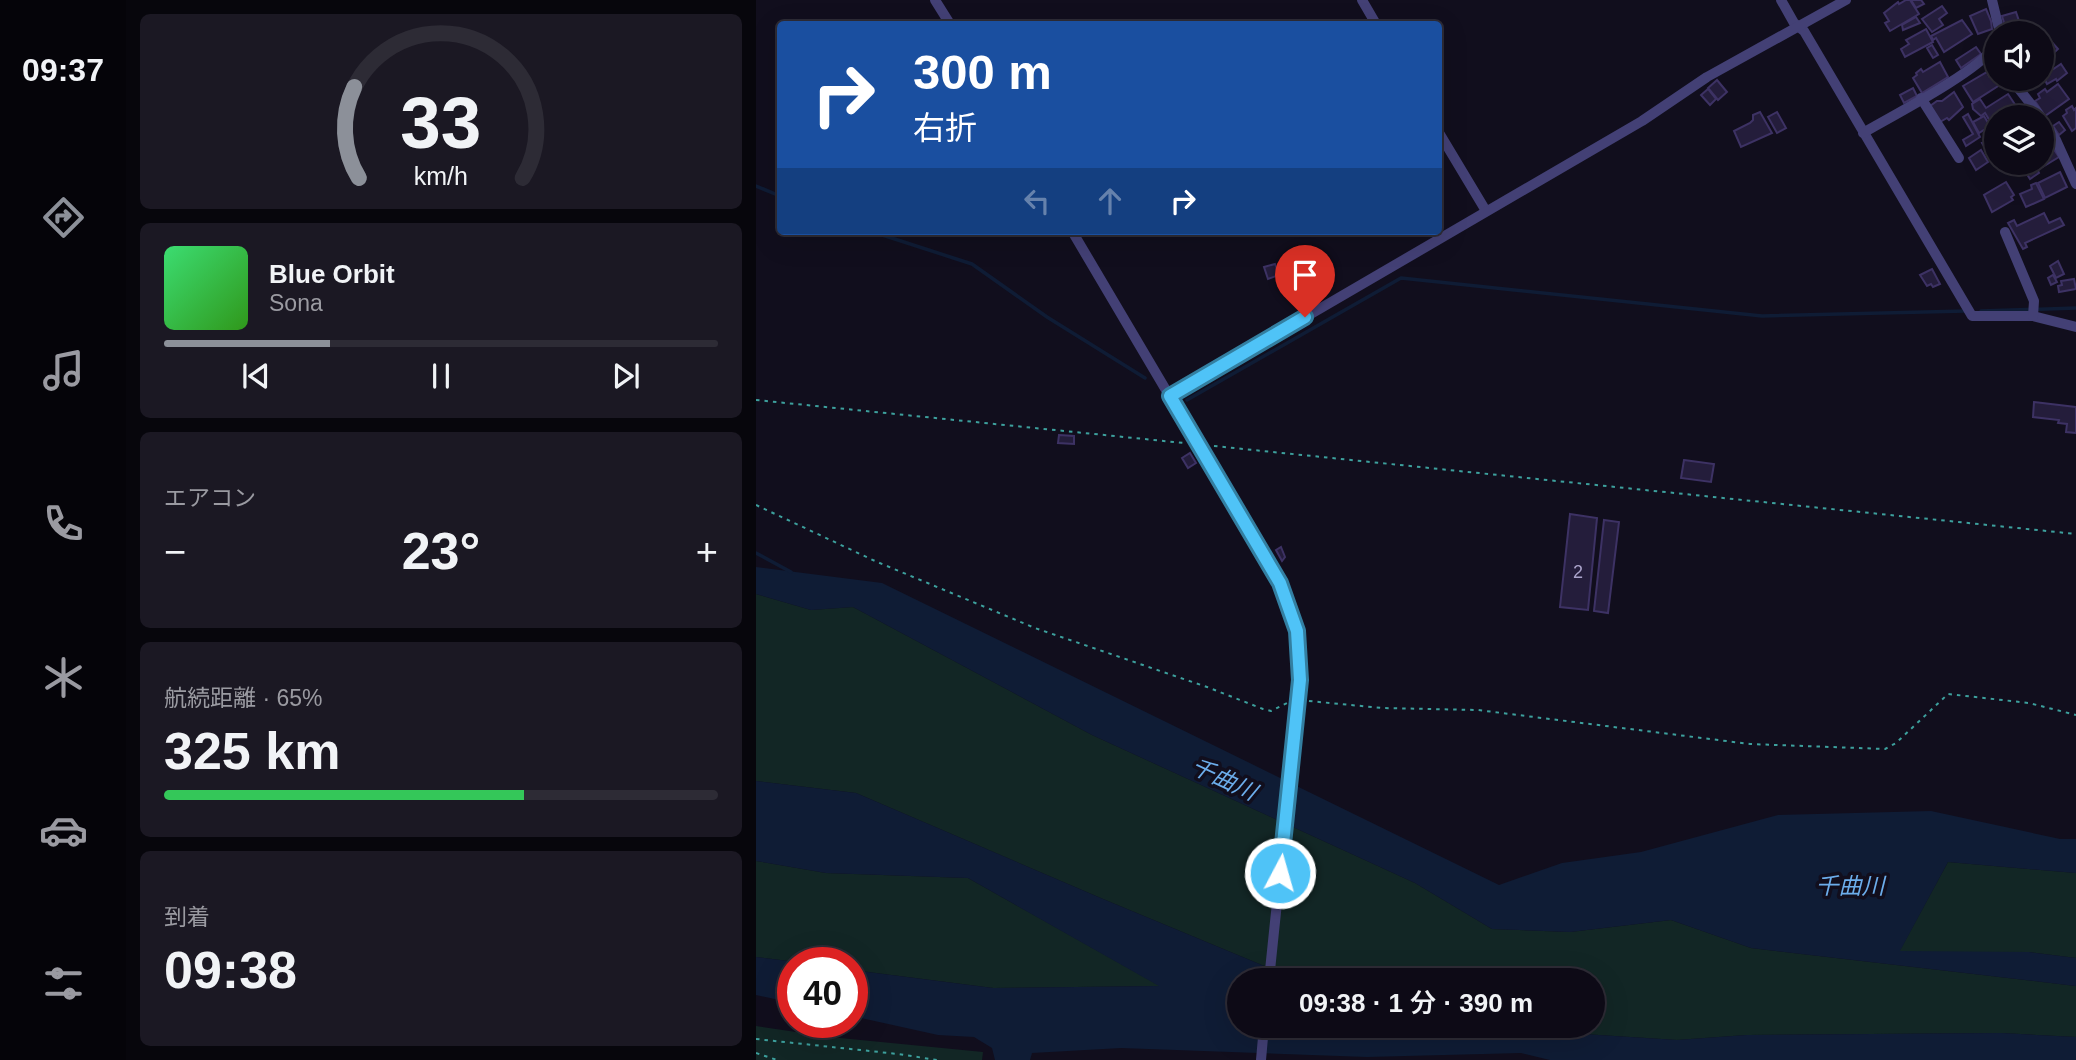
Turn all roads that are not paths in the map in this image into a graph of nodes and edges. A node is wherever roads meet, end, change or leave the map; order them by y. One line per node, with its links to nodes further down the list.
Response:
1 (935, 0): 6 (street)
2 (1362, 0): 7 (street)
3 (1781, 0): 9 (street)
4 (1846, 0): 9 (street)
5 (1992, 0): 8 (street)
6 (948, 21)
7 (1374, 21)
8 (1997, 21)
9 (1799, 27): 14 (street); 19 (street)
10 (1984, 59): 12 (street)
11 (2021, 91): 13 (street)
12 (1922, 98): 14 (street); 17 (street)
13 (2032, 105)
14 (1863, 133): 22 (street)
15 (2054, 137): 18 (street)
16 (1442, 138): 19 (street)
17 (1959, 158)
18 (2076, 184)
19 (1486, 211): 24 (street)
20 (2005, 232): 22 (street)
21 (1074, 235): 24 (street)
22 (2034, 311): 23 (street)
23 (2076, 327)
24 (1170, 396): 25 (street)
25 (1270, 968)
26 (1263, 1038): 27 (street)
27 (1261, 1060)

